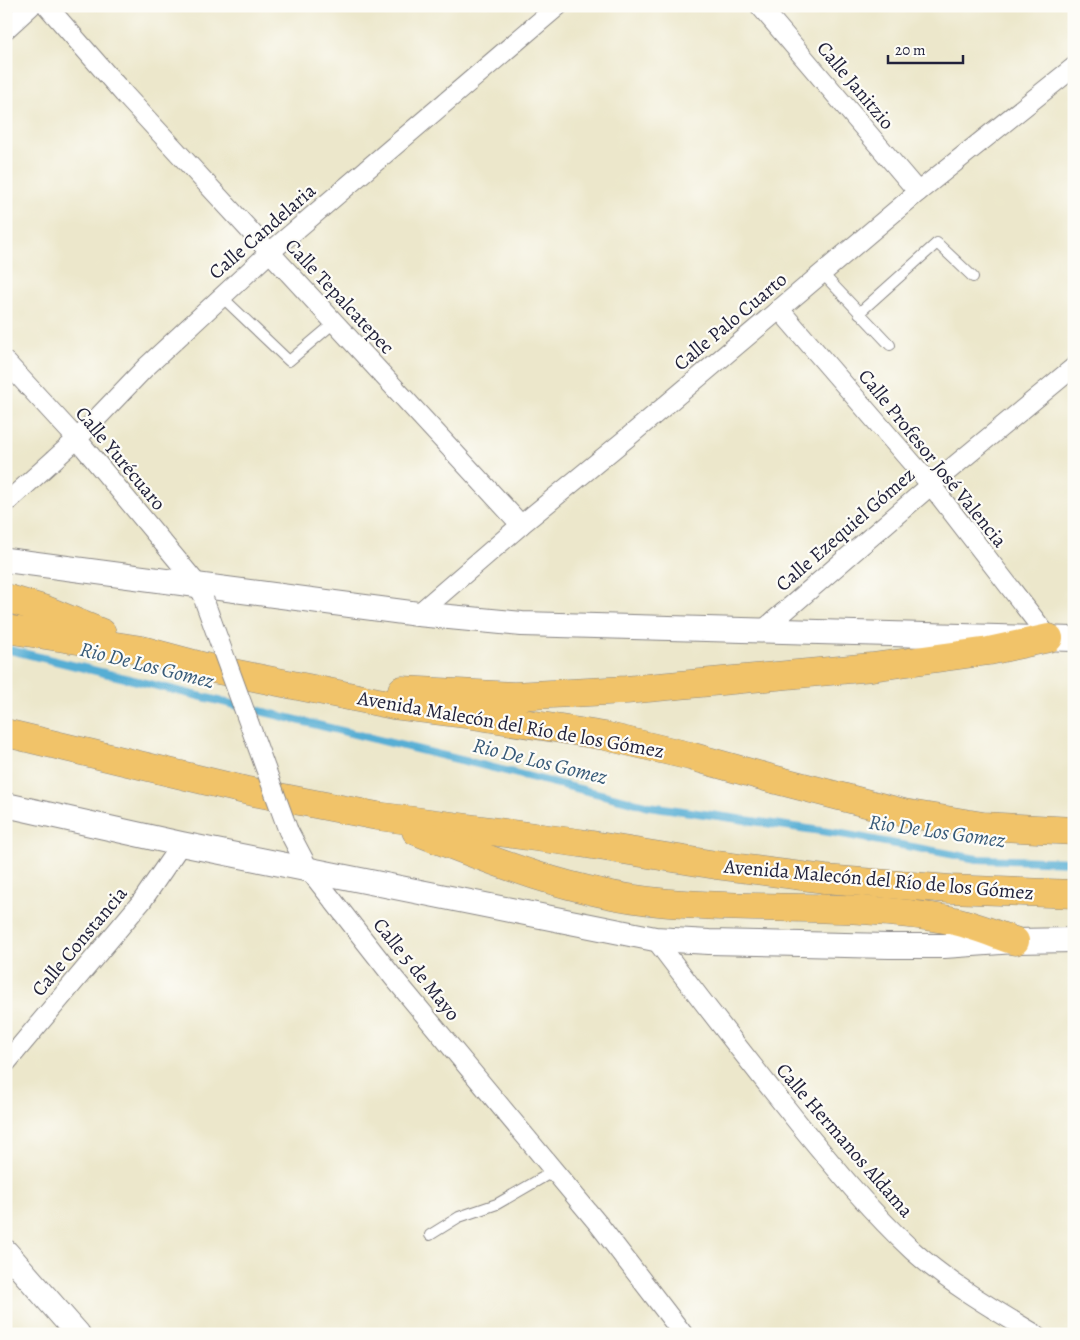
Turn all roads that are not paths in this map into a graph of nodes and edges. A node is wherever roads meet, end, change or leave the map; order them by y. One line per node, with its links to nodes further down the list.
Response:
1 (31, 6): 5 (street)
2 (47, 6): 8 (street, Calle Tepalcatepec)
3 (558, 6): 8 (street, Calle Candelaria)
4 (760, 6): 7 (street, Calle Janitzio)
5 (6, 29)
6 (1074, 67): 7 (street, Calle Palo Cuarto)
7 (918, 192): 9 (street, Calle Palo Cuarto)
8 (269, 253): 11 (street, Calle Candelaria); 14 (street, Calle Tepalcatepec)
9 (822, 273): 12 (street, Calle Palo Cuarto); 13 (lane)
10 (973, 277): 13 (lane)
11 (222, 297): 14 (lane); 18 (street, Calle Candelaria)
12 (779, 309): 19 (street, Calle Profesor José Valencia); 21 (street, Calle Palo Cuarto)
13 (859, 313): 15 (lane)
14 (334, 323): 21 (street, Calle Tepalcatepec)
15 (890, 345)
16 (6, 362): 18 (street, Calle Yurécuaro)
17 (1074, 366): 19 (street, Calle Ezequiel Gómez)
18 (77, 439): 20 (street, Calle Candelaria); 23 (street, Calle Yurécuaro)
19 (931, 485): 27 (street, Calle Ezequiel Gómez); 28 (street, Calle Profesor José Valencia)
20 (6, 502)
21 (521, 525): 25 (street, Calle Palo Cuarto)
22 (6, 560): 23 (street)
23 (201, 592): 25 (street); 36 (street, Calle 5 de Mayo, bridge)
24 (6, 598): 29 (main road)
25 (418, 614): 27 (street)
26 (6, 629): 29 (main road, Avenida Malecón del Río de los Gómez)
27 (762, 630): 28 (street)
28 (1061, 638): 30 (main road)
29 (142, 650): 30 (main road, Avenida Malecón del Río de los Gómez)
30 (305, 686): 34 (main road, Avenida Malecón del Río de los Gómez)
31 (6, 733): 33 (main road, Avenida Malecón del Río de los Gómez)
32 (6, 805): 35 (street)
33 (377, 816): 37 (main road, Avenida Malecón del Río de los Gómez); 40 (main road)
34 (1074, 831)
35 (181, 844): 36 (street); 41 (street, Calle Constancia)
36 (308, 870): 38 (street); 42 (street, Calle 5 de Mayo)
37 (1074, 894)
38 (654, 939): 40 (street); 47 (street, Calle Hermanos Aldama)
39 (1074, 940): 40 (street)
40 (1015, 941)
41 (6, 1063)
42 (554, 1171): 43 (lane); 46 (street, Calle 5 de Mayo)
43 (430, 1235)
44 (6, 1252): 45 (street)
45 (78, 1334)
46 (683, 1334)
47 (1035, 1334)

